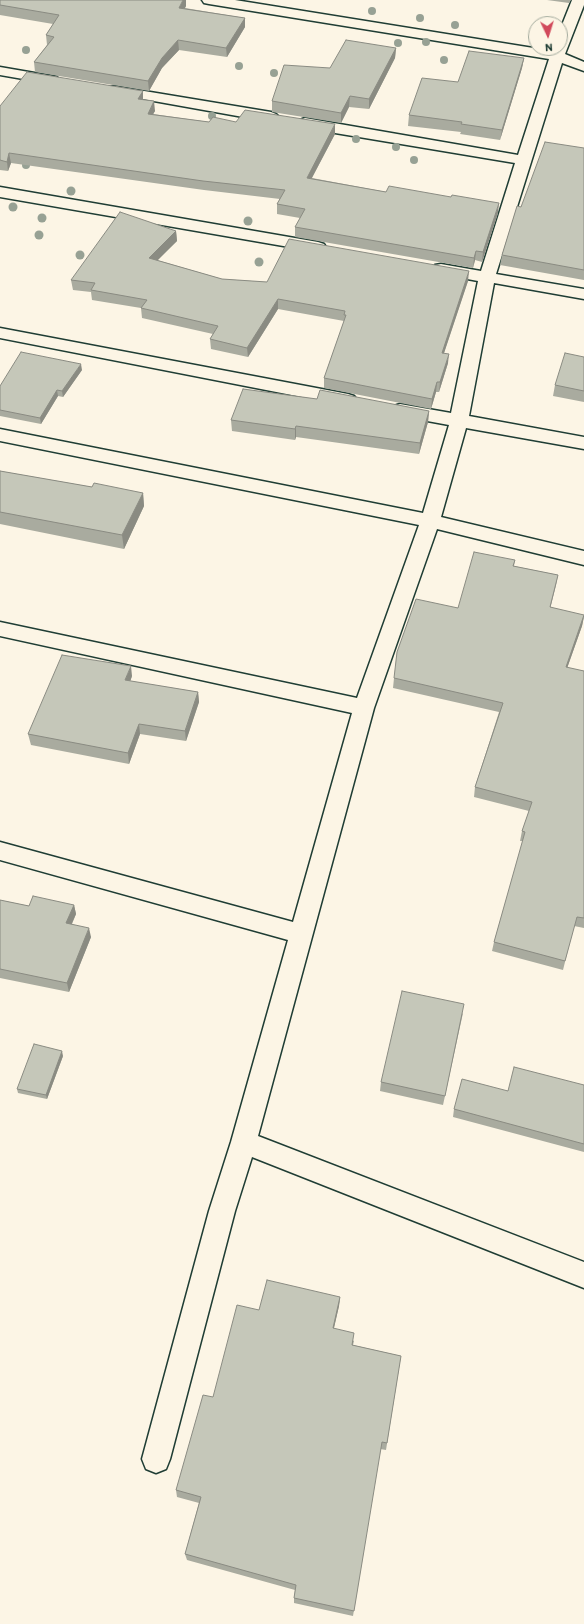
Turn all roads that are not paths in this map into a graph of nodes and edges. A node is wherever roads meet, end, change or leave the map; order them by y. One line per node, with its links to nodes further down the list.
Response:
1 (209, 0): 4 (street)
2 (579, 0): 3 (street)
3 (568, 29)
4 (528, 51)
5 (558, 56): 6 (street); 10 (street)
6 (584, 67)
7 (0, 71): 8 (street)
8 (62, 82)
9 (101, 88): 10 (street)
10 (523, 160): 14 (street)
11 (0, 192): 12 (street)
12 (330, 249)
13 (424, 266): 14 (street)
14 (486, 277): 15 (street); 17 (street)
15 (584, 294)
16 (0, 333): 17 (street)
17 (459, 421): 19 (street); 20 (street)
18 (0, 435): 20 (street)
19 (584, 442)
20 (430, 521): 21 (street); 23 (street)
21 (584, 558)
22 (0, 629): 23 (street)
23 (364, 708): 25 (street)
24 (0, 851): 25 (street)
25 (301, 934): 26 (street)
26 (244, 1142): 27 (street); 28 (street)
27 (584, 1275)
28 (156, 1459)

